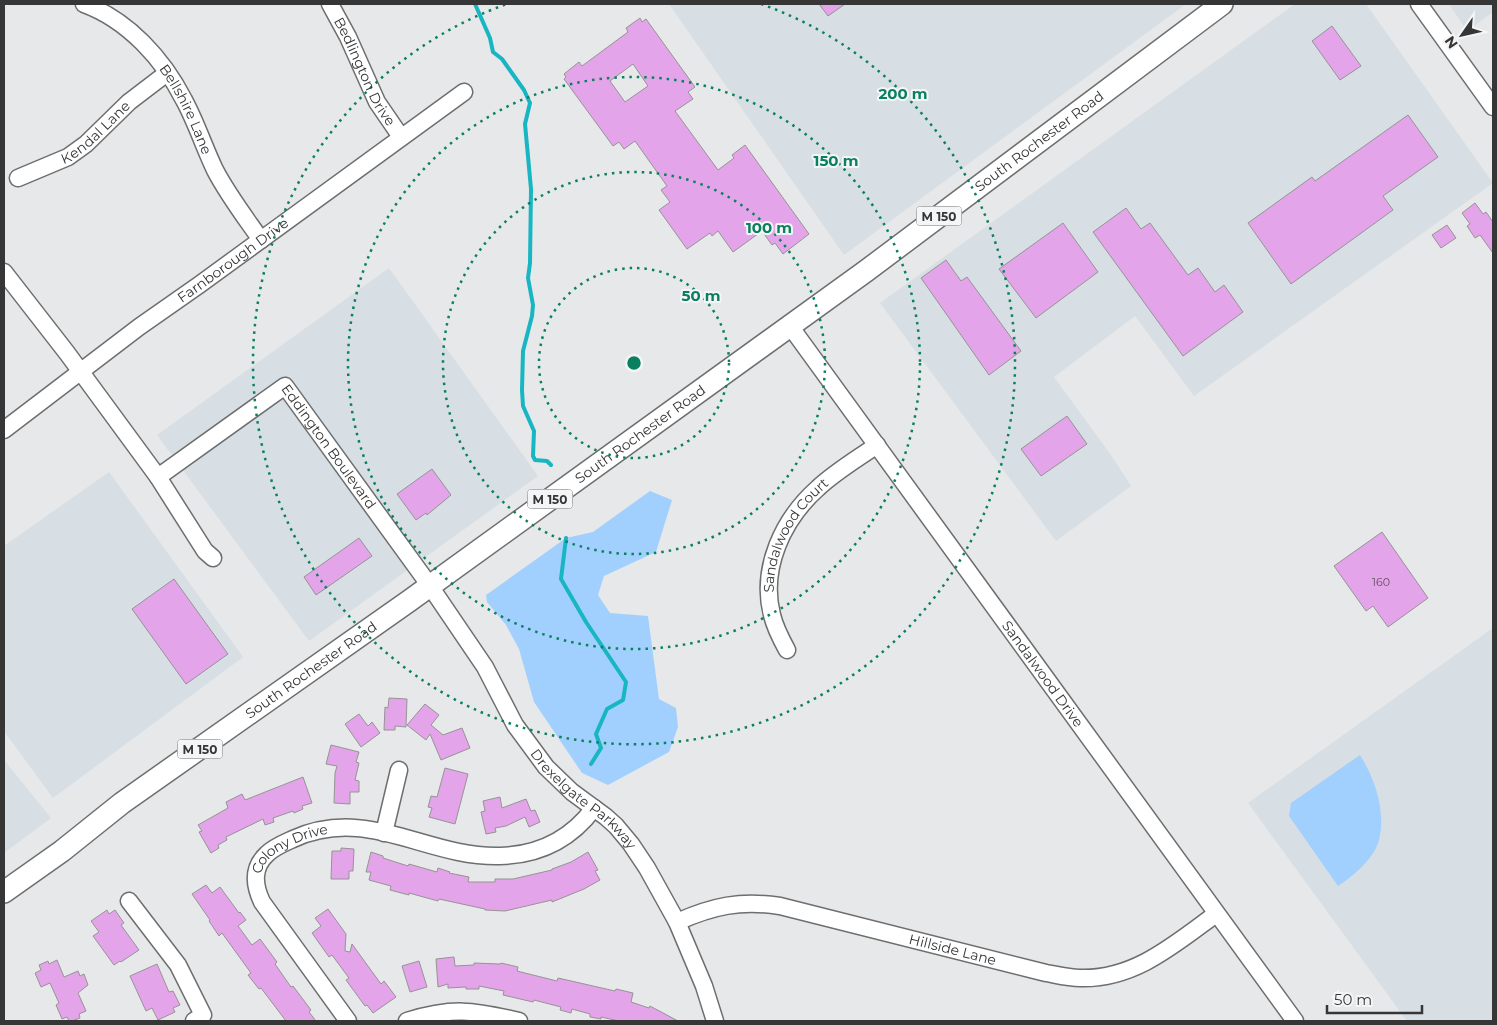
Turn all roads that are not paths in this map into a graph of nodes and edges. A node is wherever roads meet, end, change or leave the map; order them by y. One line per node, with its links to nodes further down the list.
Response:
1 (84, 4): 5 (street, Bellshire Lane)
2 (330, 4): 8 (street, Bedlington Drive)
3 (1222, 4): 12 (main road, South Rochester Road / M 150)
4 (1419, 4): 7 (street)
5 (166, 73): 9 (street, Kendal Lane); 10 (street, Bellshire Lane)
6 (464, 92): 8 (street, Farnborough Drive)
7 (1493, 108)
8 (402, 137): 10 (street, Farnborough Drive)
9 (18, 178)
10 (261, 240): 13 (street, Farnborough Drive)
11 (4, 272): 13 (street)
12 (790, 326): 15 (street, Sandalwood Drive); 18 (main road, South Rochester Road / M 150)
13 (80, 370): 14 (street, Farnborough Drive); 16 (street)
14 (4, 430)
15 (877, 445): 19 (street, Sandalwood Court); 25 (street, Sandalwood Drive)
16 (158, 477): 17 (street); 18 (street, Eddington Boulevard)
17 (213, 558)
18 (430, 586): 21 (street, Drexelgate Parkway); 23 (main road, South Rochester Road / M 150)
19 (787, 650)
20 (399, 770): 22 (street)
21 (594, 808): 22 (street, Colony Drive); 26 (street, Drexelgate Parkway)
22 (384, 832): 28 (street, Colony Drive)
23 (4, 892)
24 (129, 901): 27 (street)
25 (1216, 914): 26 (street, Hillside Lane); 32 (street, Sandalwood Drive)
26 (677, 922): 31 (street, Drexelgate Parkway)
27 (194, 1021)
28 (348, 1021)
29 (407, 1021): 30 (street)
30 (519, 1021)
31 (715, 1021)
32 (1295, 1021)

